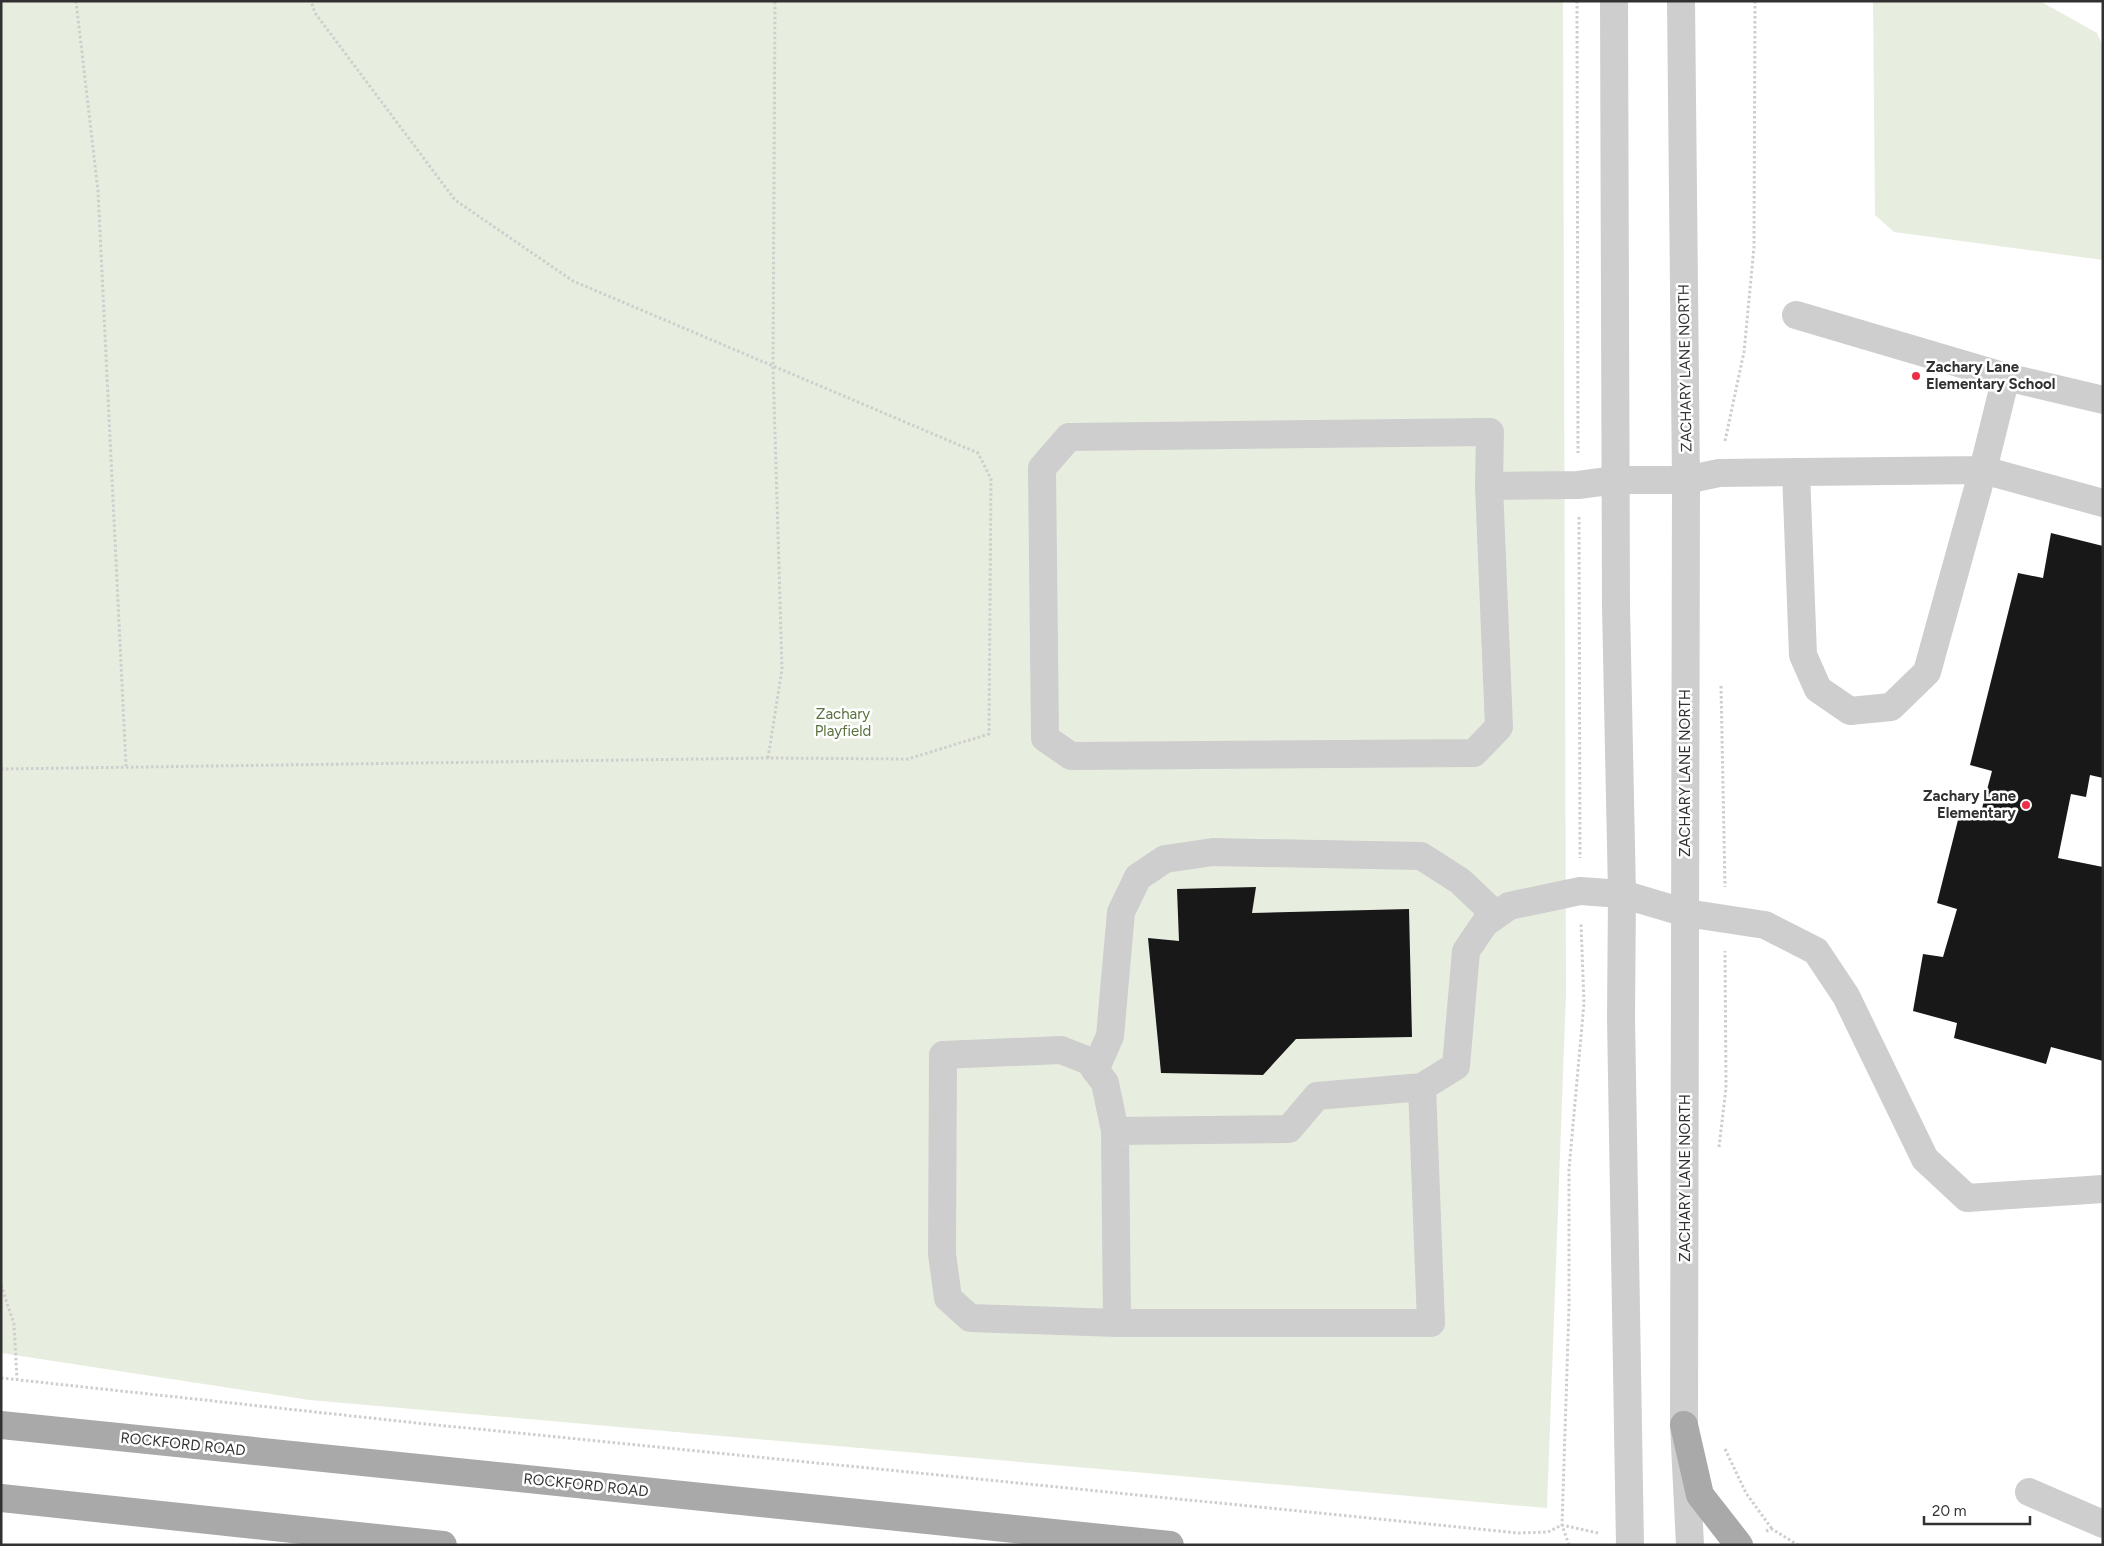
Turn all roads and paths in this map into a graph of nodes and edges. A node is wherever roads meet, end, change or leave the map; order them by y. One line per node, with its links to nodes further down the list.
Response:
1 (76, 1): 22 (path)
2 (311, 1): 9 (path)
3 (775, 1): 9 (path)
4 (1576, 1): 17 (path)
5 (1614, 1): 15 (street)
6 (1681, 1): 16 (street, ZACHARY LANE NORTH)
7 (1755, 1): 14 (path)
8 (1796, 315): 10 (street)
9 (773, 366): 21 (path); 21 (path)
10 (2006, 377): 11 (street); 12 (street)
11 (2103, 400)
12 (1983, 470): 13 (street); 13 (street); 19 (street)
13 (1796, 472): 14 (street)
14 (1719, 473): 16 (street)
15 (1616, 480): 16 (street); 17 (street); 25 (street)
16 (1686, 480): 26 (street, ZACHARY LANE NORTH)
17 (1578, 485): 18 (street); 24 (path)
18 (1489, 486): 18 (street)
19 (2103, 503)
20 (1720, 682): 28 (path)
21 (768, 758): 22 (path)
22 (126, 766): 23 (path)
23 (1, 769)
24 (1580, 891): 25 (street); 27 (street); 44 (path)
25 (1622, 894): 26 (street); 46 (street)
26 (1686, 913): 28 (street); 39 (street, ZACHARY LANE NORTH)
27 (1496, 915): 29 (street); 30 (street)
28 (1725, 919): 32 (path); 33 (street)
29 (1095, 1070): 31 (street); 35 (street)
30 (1422, 1087): 31 (street); 35 (street)
31 (1115, 1131): 35 (street)
32 (1718, 1155)
33 (2103, 1190)
34 (1, 1285): 37 (path)
35 (1117, 1323)
36 (1, 1378): 37 (path)
37 (17, 1379): 44 (path)
38 (1, 1425): 48 (main road, ROCKFORD ROAD)
39 (1684, 1425): 50 (street, ZACHARY LANE NORTH); 51 (main road)
40 (1723, 1445): 45 (path)
41 (2029, 1492): 43 (street)
42 (1, 1498): 47 (main road)
43 (2103, 1524)
44 (1562, 1525): 46 (path); 49 (path)
45 (1772, 1529)
46 (1630, 1543)
47 (442, 1545)
48 (1170, 1545)
49 (1569, 1545)
50 (1690, 1545)
51 (1739, 1545)

